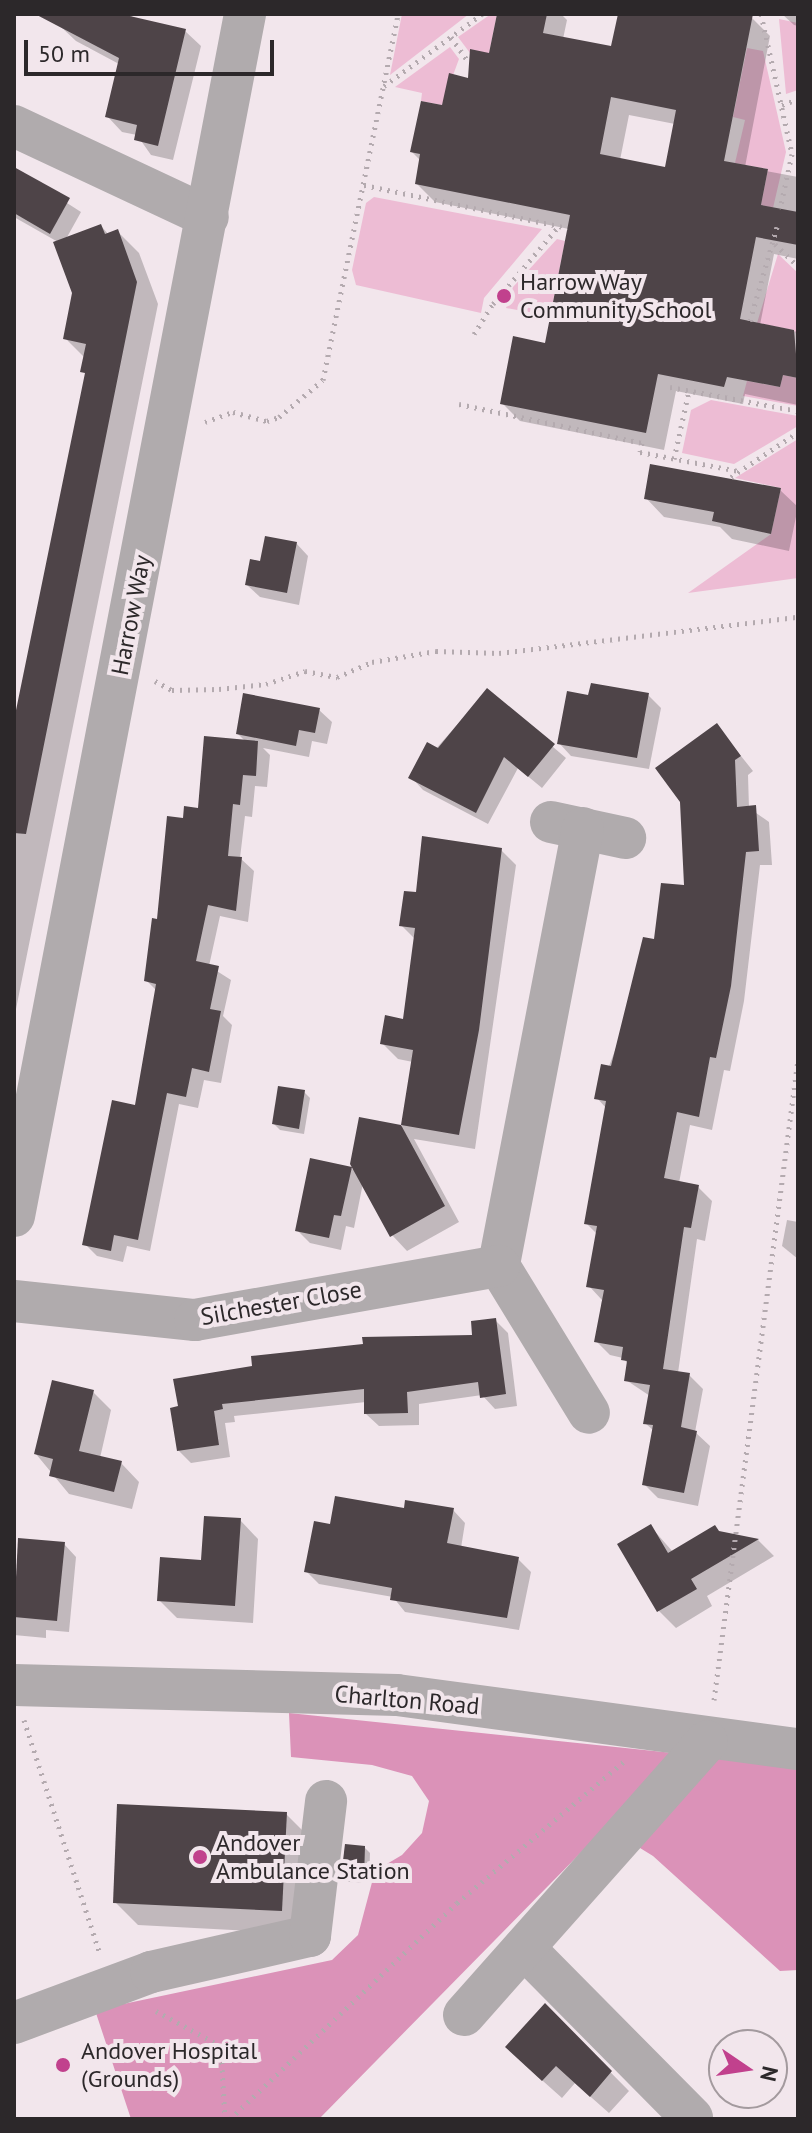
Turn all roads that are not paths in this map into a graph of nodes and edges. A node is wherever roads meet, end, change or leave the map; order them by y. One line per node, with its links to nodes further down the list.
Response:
1 (245, 14): 3 (street, Harrow Way)
2 (14, 126): 3 (street)
3 (208, 217): 5 (street, Harrow Way)
4 (625, 838): 6 (street)
5 (14, 1216)
6 (499, 1266): 7 (street, Silchester Close); 8 (street)
7 (14, 1301)
8 (589, 1413)
9 (18, 1701): 10 (street, Charlton Road)
10 (710, 1724): 11 (street, Charlton Road); 13 (street)
11 (798, 1749)
12 (326, 1801): 15 (street)
13 (524, 1948): 14 (street); 16 (street)
14 (464, 2015)
15 (14, 2023)
16 (692, 2118)

